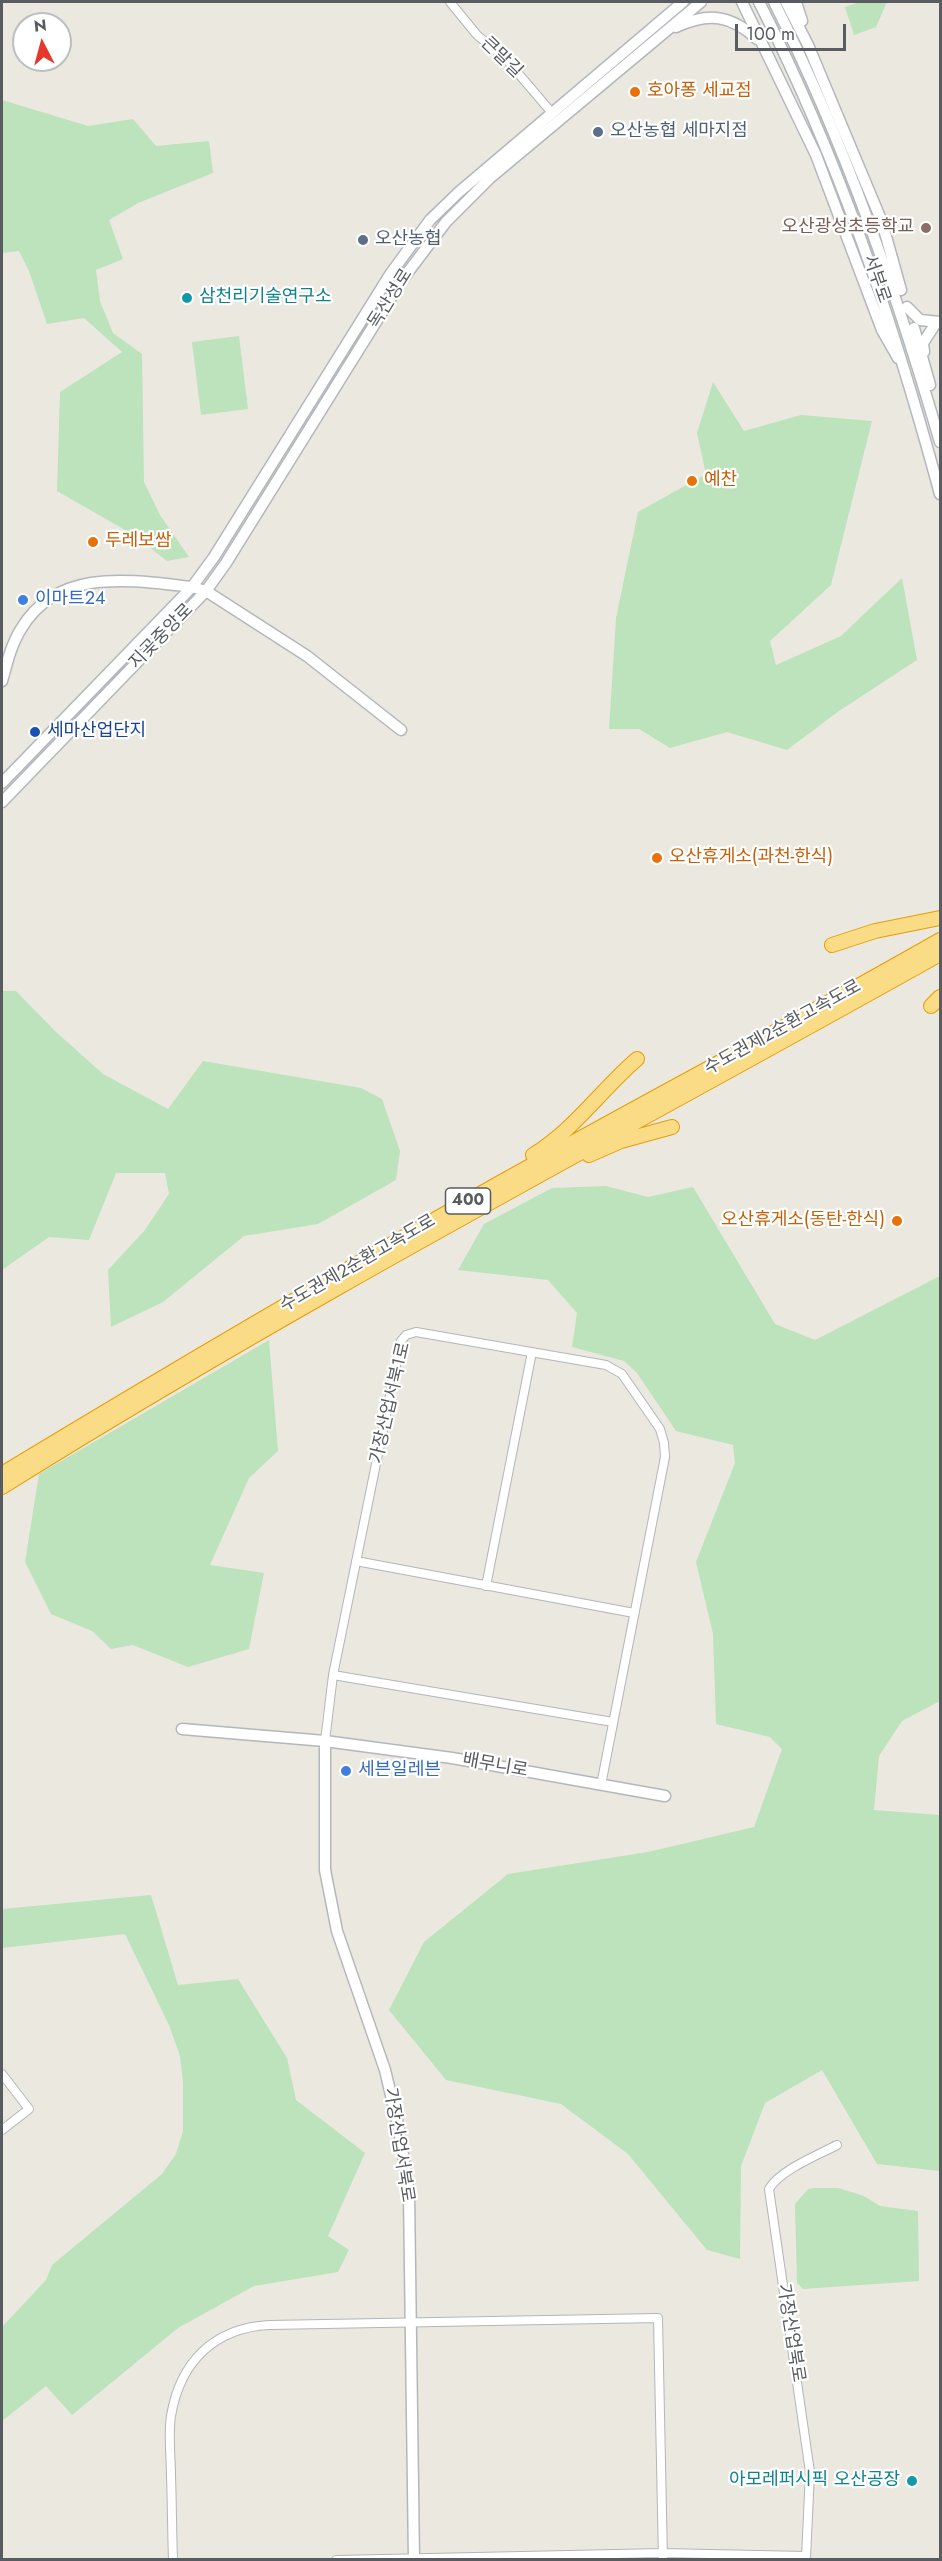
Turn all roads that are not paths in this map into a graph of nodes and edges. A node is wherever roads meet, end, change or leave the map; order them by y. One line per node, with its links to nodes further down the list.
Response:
1 (450, 2): 14 (street, 큰말길)
2 (674, 2): 10 (street)
3 (683, 2): 10 (street, 독산성로)
4 (701, 2): 11 (street, 독산성로)
5 (742, 2): 12 (street)
6 (759, 2): 18 (street, 서부로)
7 (774, 2): 19 (street, 서부로)
8 (786, 2): 13 (street)
9 (796, 2): 13 (street)
10 (662, 20): 14 (street, 독산성로)
11 (663, 34): 12 (street); 22 (street, 독산성로)
12 (764, 45): 18 (street)
13 (808, 45): 15 (street)
14 (552, 113): 21 (street, 독산성로)
15 (907, 307): 16 (street); 17 (street)
16 (938, 322): 17 (street)
17 (927, 367): 19 (street)
18 (908, 375): 20 (street, 서부로)
19 (940, 442)
20 (940, 494)
21 (192, 587): 22 (street); 23 (street); 25 (street, 지곶중앙로)
22 (206, 591): 24 (street, 지곶중앙로); 26 (street, 지곶중앙로)
23 (2, 681)
24 (401, 730)
25 (2, 783)
26 (2, 802)
27 (940, 918): 29 (highway)
28 (940, 940): 33 (highway, 수도권제2순환고속도로 / 400)
29 (832, 945)
30 (940, 954): 33 (highway, 수도권제2순환고속도로 / 400)
31 (637, 1059): 33 (highway)
32 (672, 1127): 33 (highway)
33 (417, 1237): 35 (highway, 수도권제2순환고속도로 / 400); 36 (highway, 수도권제2순환고속도로 / 400)
34 (532, 1352): 37 (street, 가장산업서북1로); 38 (street); 39 (street, 가장산업서북1로)
35 (2, 1474)
36 (2, 1487)
37 (356, 1562): 38 (street); 40 (street, 가장산업서북1로)
38 (486, 1586): 39 (street)
39 (634, 1613): 41 (street, 가장산업서북1로)
40 (333, 1675): 41 (street); 43 (street, 가장산업서북1로)
41 (613, 1722): 44 (street, 가장산업서북1로)
42 (182, 1728): 43 (street, 배무니로)
43 (325, 1741): 44 (street, 배무니로); 49 (street, 가장산업서북로)
44 (601, 1785): 45 (street, 배무니로)
45 (664, 1797)
46 (2, 2074): 47 (street)
47 (2, 2130)
48 (837, 2145): 51 (street, 가장산업북로)
49 (410, 2322): 50 (street); 52 (street); 54 (street, 가장산업서북로)
50 (662, 2556): 51 (street); 54 (street)
51 (806, 2558)
52 (173, 2559)
53 (336, 2559): 54 (street)
54 (414, 2559)

